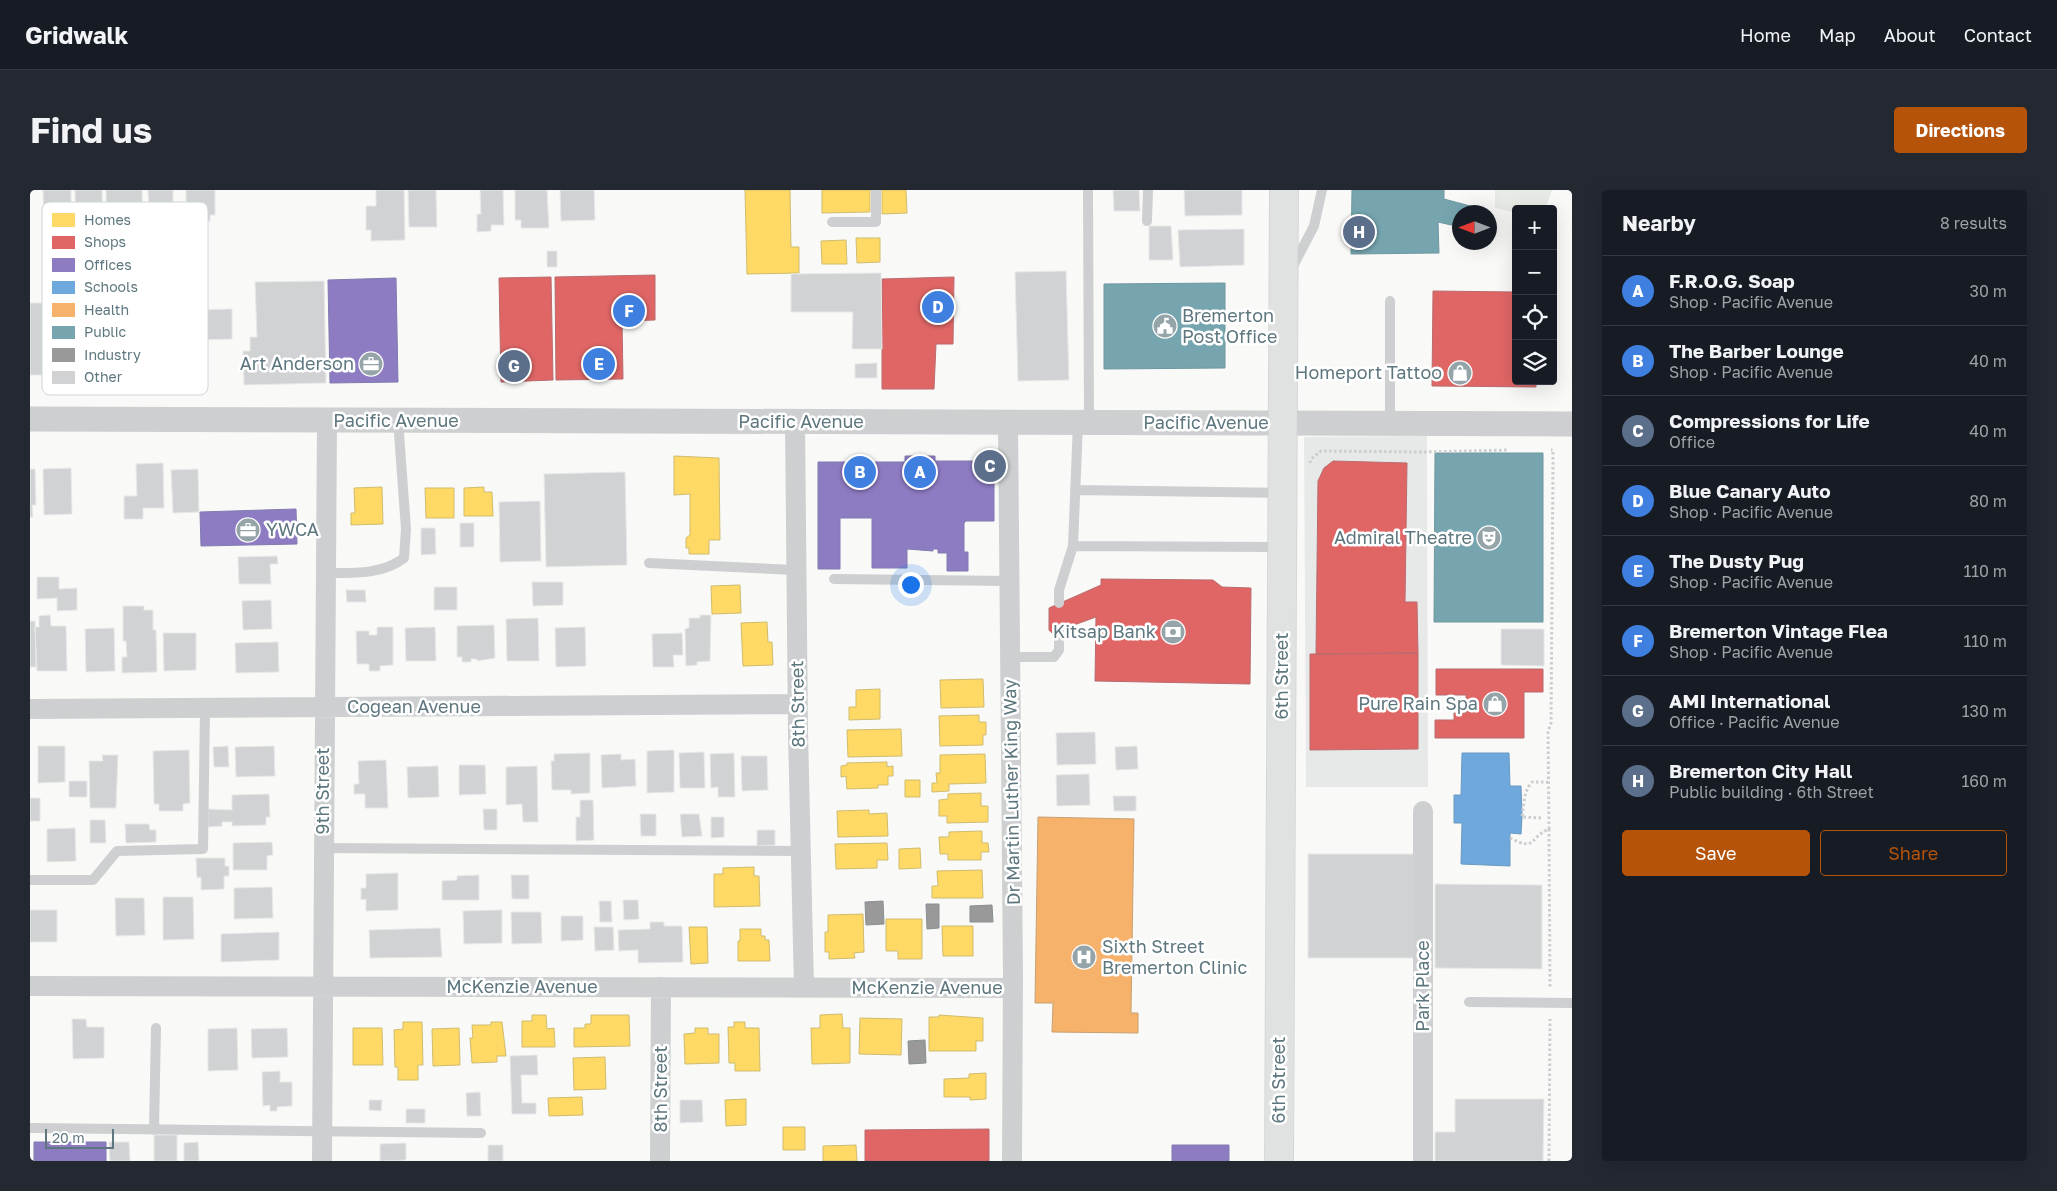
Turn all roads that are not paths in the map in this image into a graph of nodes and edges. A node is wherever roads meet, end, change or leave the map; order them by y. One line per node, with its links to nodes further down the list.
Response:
1 (876, 190): 7 (lane)
2 (1088, 190): 15 (lane)
3 (1148, 190): 6 (lane)
4 (1284, 190): 8 (main road, 6th Street)
5 (1322, 190): 8 (lane)
6 (1147, 221)
7 (832, 222)
8 (1284, 284): 16 (main road, 6th Street)
9 (1390, 301): 17 (lane)
10 (30, 419): 11 (street, Pacific Avenue)
11 (327, 420): 12 (street, Pacific Avenue); 25 (street, 9th Street)
12 (398, 420): 13 (street, Pacific Avenue); 25 (lane)
13 (795, 422): 14 (street, Pacific Avenue); 24 (street, 8th Street)
14 (1008, 422): 15 (street, Pacific Avenue); 27 (street, Dr Martin Luther King Way)
15 (1083, 422): 16 (street, Pacific Avenue); 19 (lane)
16 (1283, 423): 17 (street, Pacific Avenue); 20 (main road, 6th Street)
17 (1390, 423): 18 (street, Pacific Avenue)
18 (1572, 424)
19 (1076, 490): 20 (lane); 21 (lane)
20 (1283, 493): 22 (main road, 6th Street)
21 (1073, 546): 22 (lane); 28 (lane)
22 (1283, 547): 54 (main road, 6th Street)
23 (649, 562): 24 (lane)
24 (796, 570): 31 (street, 8th Street)
25 (325, 573): 32 (street, 9th Street)
26 (834, 579): 27 (lane)
27 (1010, 581): 30 (street, Dr Martin Luther King Way)
28 (1058, 604)
29 (1059, 630): 30 (lane)
30 (1010, 658): 43 (street, Dr Martin Luther King Way)
31 (798, 704): 32 (street, Cogean Avenue); 37 (street, 8th Street)
32 (324, 707): 33 (street, Cogean Avenue); 36 (street, 9th Street)
33 (205, 709): 34 (street, Cogean Avenue); 38 (lane)
34 (30, 710)
35 (1424, 811): 55 (street, Park Place)
36 (323, 848): 37 (lane); 40 (street, 9th Street)
37 (801, 851): 42 (street, 8th Street)
38 (30, 880)
39 (30, 986): 40 (street, McKenzie Avenue)
40 (322, 986): 41 (street, McKenzie Avenue); 49 (street, 9th Street)
41 (661, 987): 42 (street, McKenzie Avenue); 52 (street, 8th Street)
42 (804, 987): 43 (street, McKenzie Avenue)
43 (1014, 988): 53 (street, Dr Martin Luther King Way)
44 (1469, 1002): 45 (lane)
45 (1572, 1003)
46 (156, 1028): 48 (lane)
47 (30, 1128): 48 (lane)
48 (154, 1130): 49 (lane)
49 (322, 1132): 50 (lane); 51 (street, 9th Street)
50 (481, 1134)
51 (322, 1161)
52 (660, 1161)
53 (1012, 1161)
54 (1279, 1161)
55 (1422, 1161)

